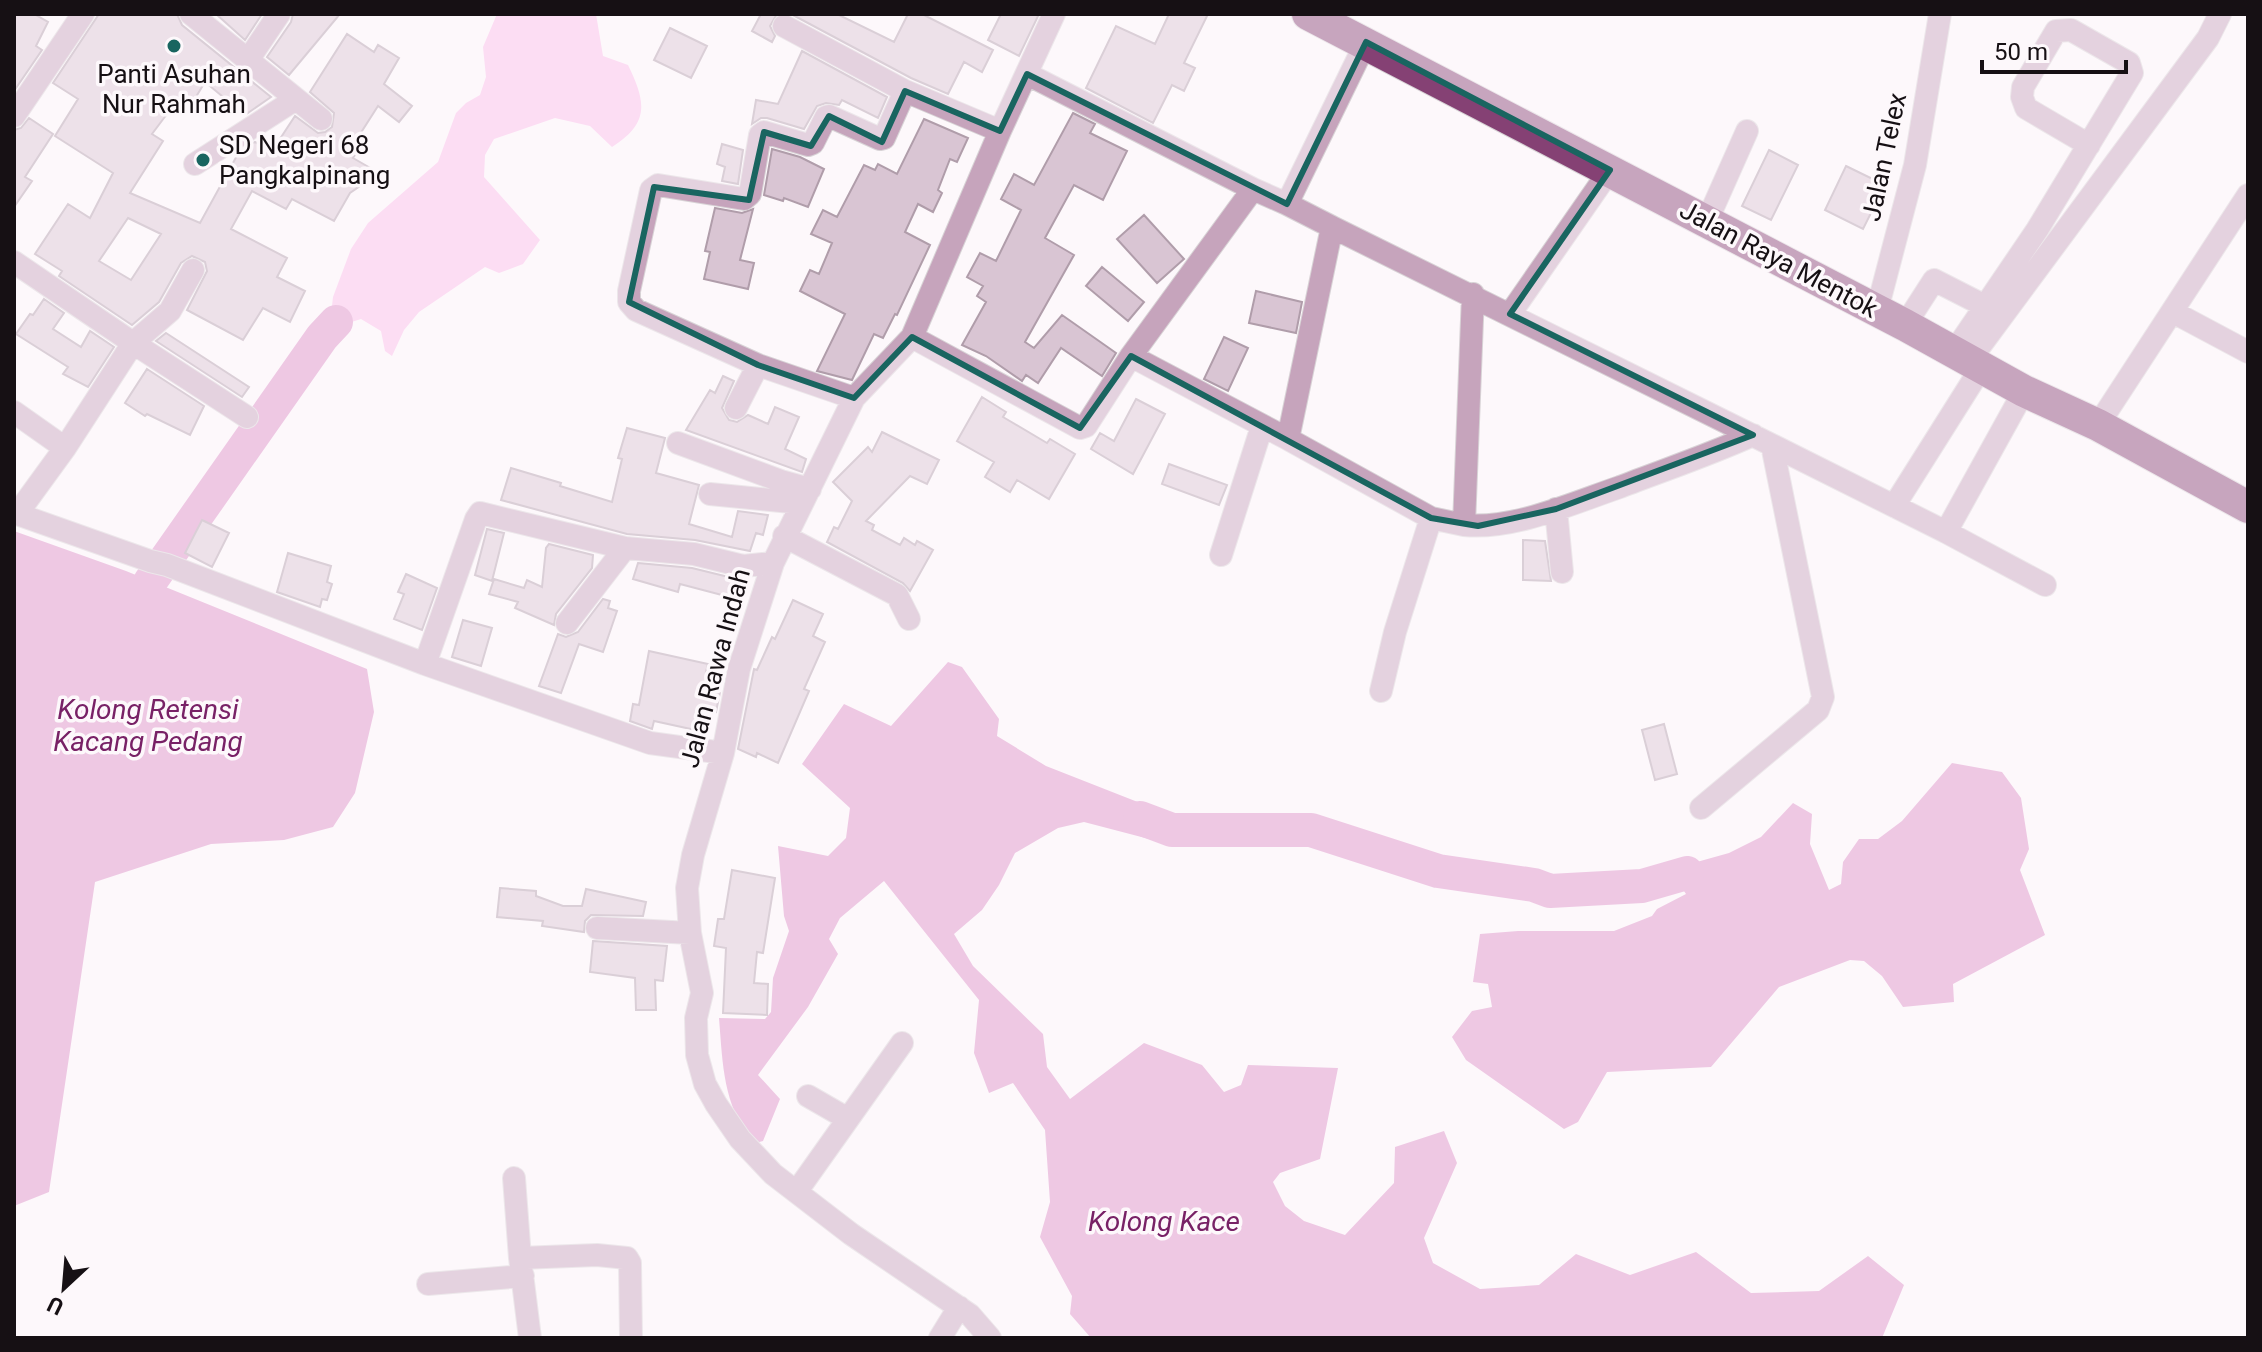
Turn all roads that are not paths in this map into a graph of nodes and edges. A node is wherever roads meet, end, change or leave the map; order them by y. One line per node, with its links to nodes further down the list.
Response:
1 (83, 14): 14 (street)
2 (191, 14): 10 (street)
3 (279, 14): 10 (street)
4 (1054, 14): 11 (street, Jalan Rawa Indah)
5 (1308, 14): 9 (highway, Jalan Raya Mentok)
6 (1940, 14): 32 (street, Jalan Telex)
7 (2220, 14): 37 (street)
8 (784, 26): 12 (street)
9 (1366, 42): 20 (highway, Jalan Raya Mentok); 23 (street)
10 (248, 60): 13 (street)
11 (1027, 74): 16 (street, Jalan Rawa Indah); 21 (street)
12 (905, 91): 16 (street); 38 (street)
13 (296, 99): 15 (street); 19 (street)
14 (14, 116)
15 (321, 119)
16 (1000, 131): 33 (street, Jalan Rawa Indah)
17 (1747, 131): 24 (street)
18 (2089, 145): 18 (street); 29 (street)
19 (195, 164)
20 (1610, 170): 24 (highway, Jalan Raya Mentok); 31 (street)
21 (1253, 189): 23 (street); 36 (street)
22 (2248, 195): 30 (street)
23 (1287, 204): 25 (street)
24 (1707, 221): 32 (highway, Jalan Raya Mentok)
25 (1332, 227): 28 (street); 46 (street)
26 (14, 262): 34 (street)
27 (193, 270): 34 (street)
28 (1473, 294): 31 (street); 57 (street)
29 (1985, 306): 32 (street); 37 (street)
30 (2173, 312): 35 (street); 44 (street)
31 (1510, 314): 47 (street)
32 (1891, 318): 37 (highway, Jalan Raya Mentok)
33 (912, 337): 36 (street); 40 (street, Jalan Rawa Indah)
34 (133, 343): 43 (street); 49 (street)
35 (2248, 352)
36 (1131, 356): 45 (street)
37 (1968, 361): 39 (highway, Jalan Raya Mentok); 52 (street)
38 (758, 365): 40 (street); 41 (street)
39 (2024, 391): 44 (highway, Jalan Raya Mentok); 58 (street)
40 (854, 398): 51 (street, Jalan Rawa Indah)
41 (736, 408)
42 (14, 412): 49 (street)
43 (247, 417)
44 (2098, 425): 53 (highway, Jalan Raya Mentok)
45 (1262, 426): 46 (street); 61 (street)
46 (1288, 439): 56 (street)
47 (1762, 440): 52 (street); 54 (street); 70 (street)
48 (678, 443): 51 (street)
49 (65, 448): 55 (street)
50 (710, 494): 51 (street)
51 (806, 496): 59 (street, Jalan Rawa Indah)
52 (1894, 506): 58 (street)
53 (2248, 507)
54 (1556, 509): 57 (street); 63 (street)
55 (16, 514): 67 (street)
56 (1431, 518): 57 (street); 68 (street)
57 (1464, 525)
58 (1946, 532): 64 (street)
59 (784, 536): 62 (street, Jalan Rawa Indah); 65 (street)
60 (625, 548): 62 (street); 66 (street); 67 (street)
61 (1221, 555)
62 (773, 563): 69 (street, Jalan Rawa Indah)
63 (1562, 572)
64 (2045, 585)
65 (909, 619)
66 (567, 623)
67 (425, 664): 69 (street)
68 (1381, 691)
69 (723, 753): 72 (street, Jalan Rawa Indah)
70 (1701, 808)
71 (597, 928): 72 (street)
72 (690, 933): 77 (street, Jalan Rawa Indah)
73 (902, 1043): 75 (street)
74 (808, 1096): 75 (street)
75 (848, 1119): 77 (street)
76 (514, 1178): 78 (street)
77 (797, 1191): 80 (street, Jalan Rawa Indah)
78 (521, 1267): 79 (street); 81 (street); 82 (street)
79 (428, 1284)
80 (959, 1307): 83 (street); 84 (street, Jalan Rawa Indah)
81 (530, 1338)
82 (631, 1338)
83 (940, 1338)
84 (990, 1338)

